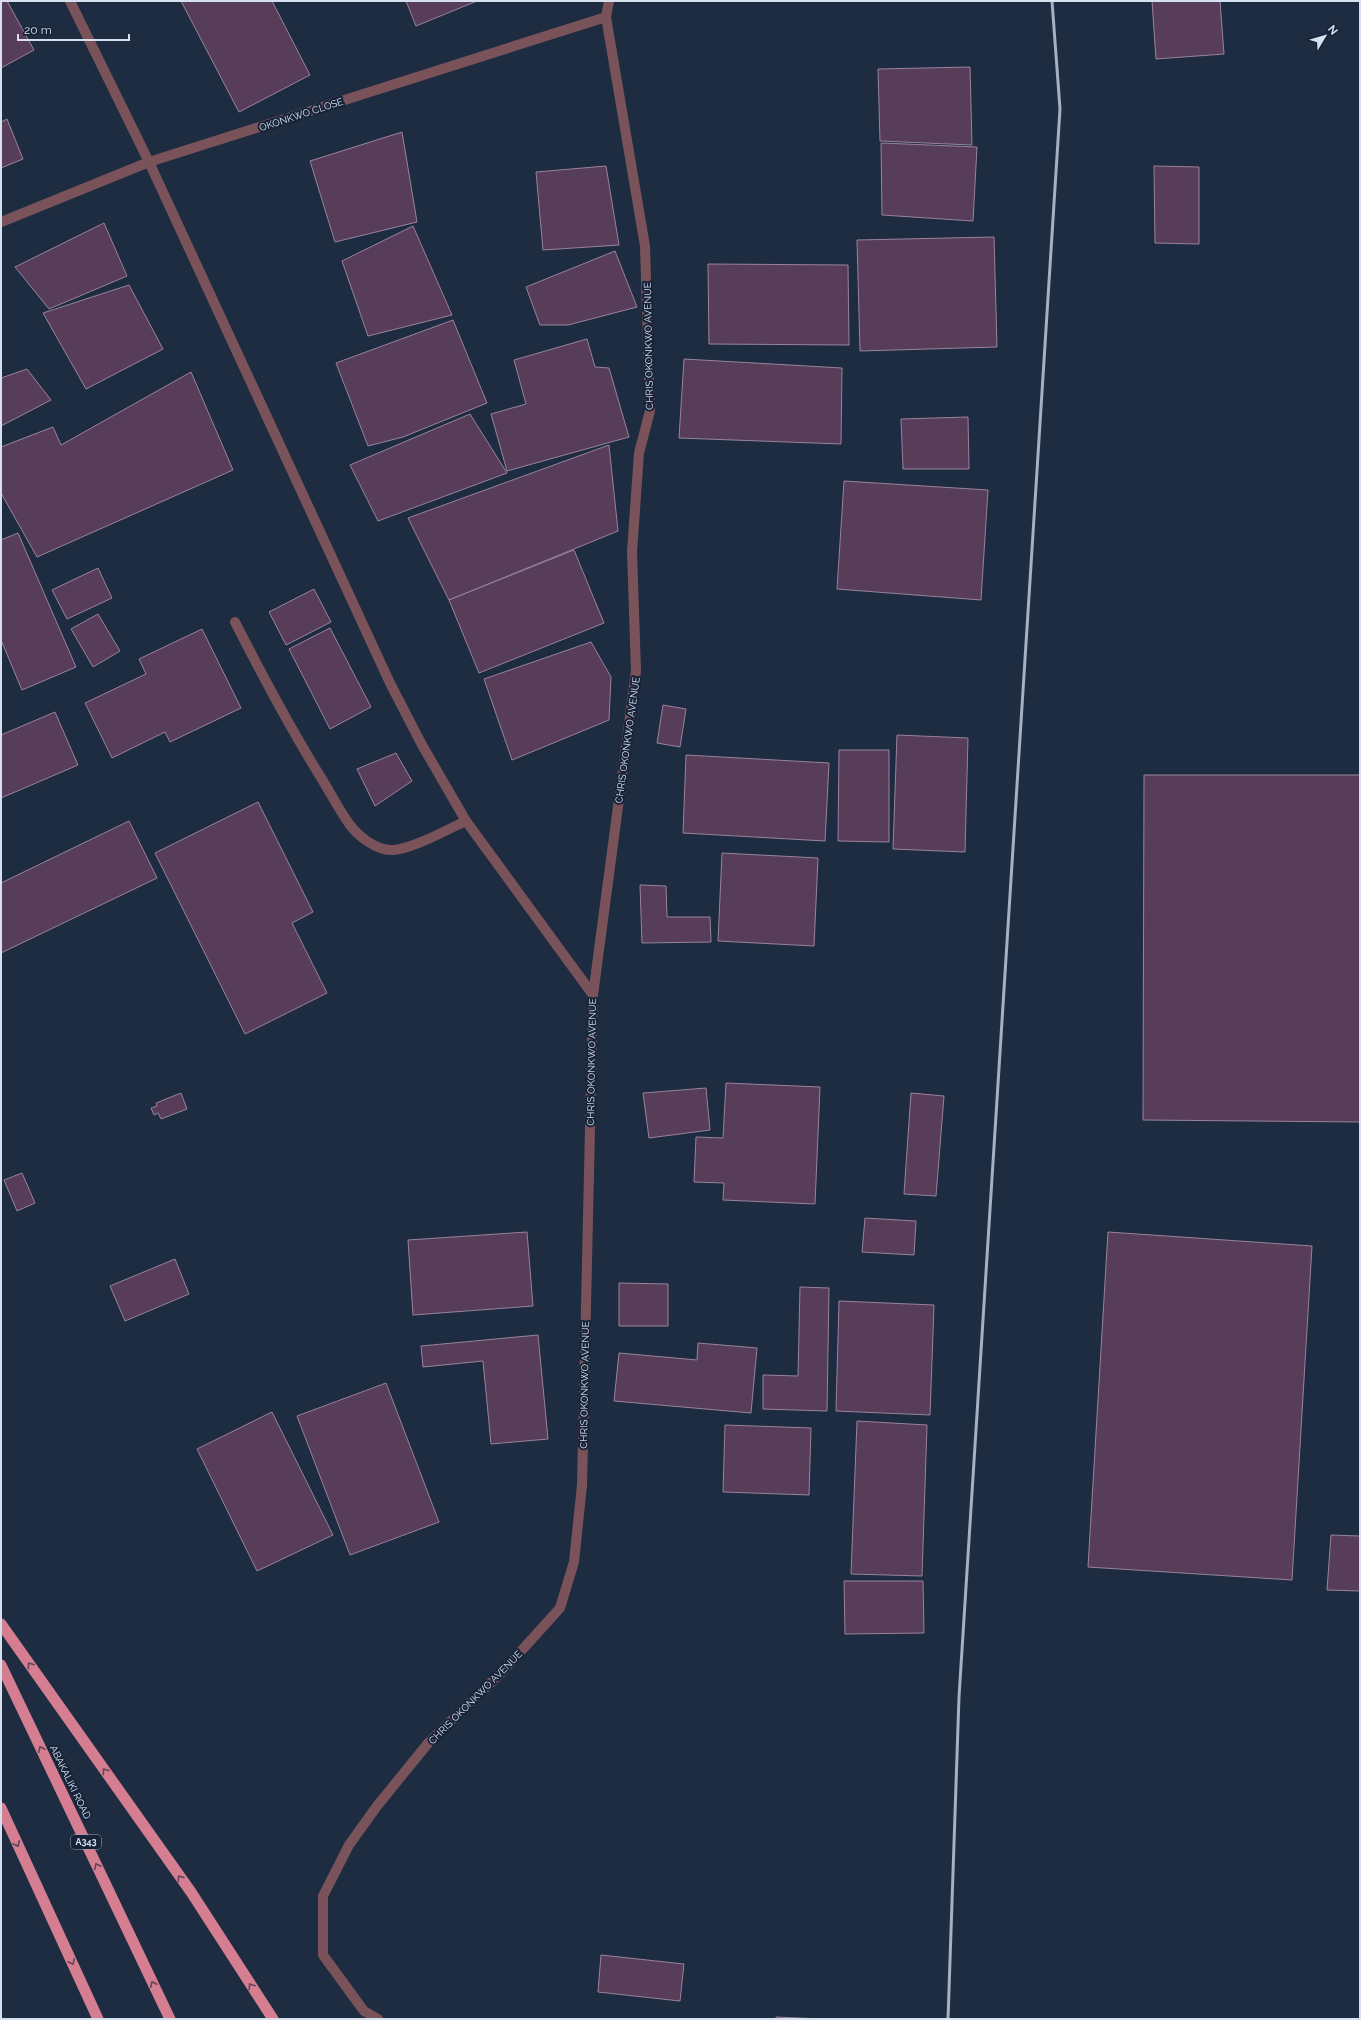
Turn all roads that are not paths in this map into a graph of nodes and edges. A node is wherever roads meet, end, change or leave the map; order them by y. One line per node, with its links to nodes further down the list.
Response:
1 (70, 1): 4 (street)
2 (609, 1): 3 (street, CHRIS OKONKWO AVENUE)
3 (606, 17): 4 (street, OKONKWO CLOSE); 8 (street, CHRIS OKONKWO AVENUE)
4 (149, 162): 5 (street, OKONKWO CLOSE); 7 (street)
5 (1, 222)
6 (235, 622): 7 (street)
7 (466, 821): 8 (street)
8 (593, 995): 15 (street, CHRIS OKONKWO AVENUE)
9 (1, 1624): 14 (highway, one-way to 9)
10 (1, 1664): 13 (highway, ABAKALIKI ROAD / A343, one-way to 10)
11 (1, 1808): 12 (highway, one-way to 12)
12 (98, 2019)
13 (170, 2019)
14 (273, 2019)
15 (378, 2019)

